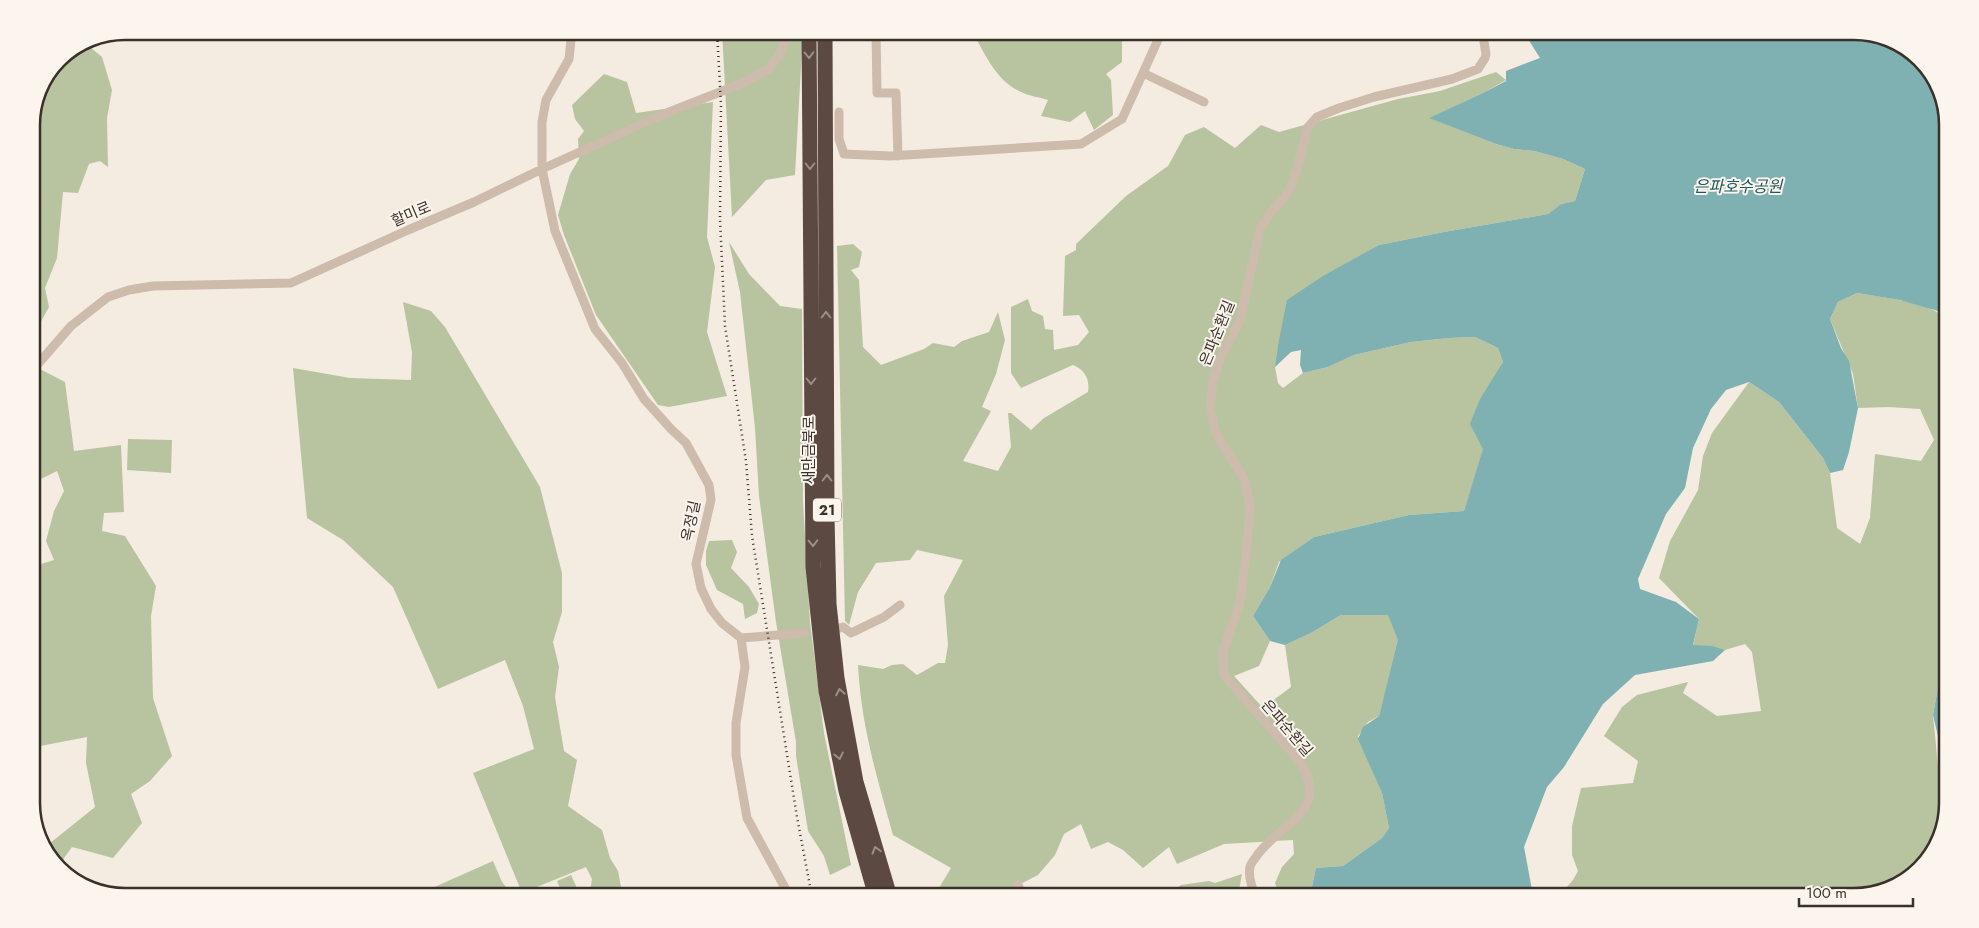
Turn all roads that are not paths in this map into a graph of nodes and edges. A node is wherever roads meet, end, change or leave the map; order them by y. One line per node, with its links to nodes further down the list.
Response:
1 (571, 40): 12 (street, 옥정길)
2 (785, 40): 12 (street, 할미로)
3 (809, 40): 20 (highway, 새만금북로 / 21, one-way to 20)
4 (825, 40): 10 (highway, 21)
5 (876, 40): 11 (street)
6 (1158, 40): 8 (street)
7 (1484, 40): 23 (street, 은파순환길)
8 (1143, 73): 9 (street); 11 (street)
9 (1204, 102)
10 (832, 114): 11 (street); 21 (highway, 새만금북로 / 21, one-way to 10)
11 (898, 156)
12 (542, 169): 13 (street, 할미로); 17 (street, 옥정길)
13 (40, 363)
14 (900, 605): 15 (street)
15 (840, 628)
16 (804, 632): 17 (street)
17 (741, 638): 19 (street)
18 (1018, 884): 22 (street)
19 (785, 888)
20 (873, 888)
21 (887, 888)
22 (1019, 888)
23 (1252, 888)

